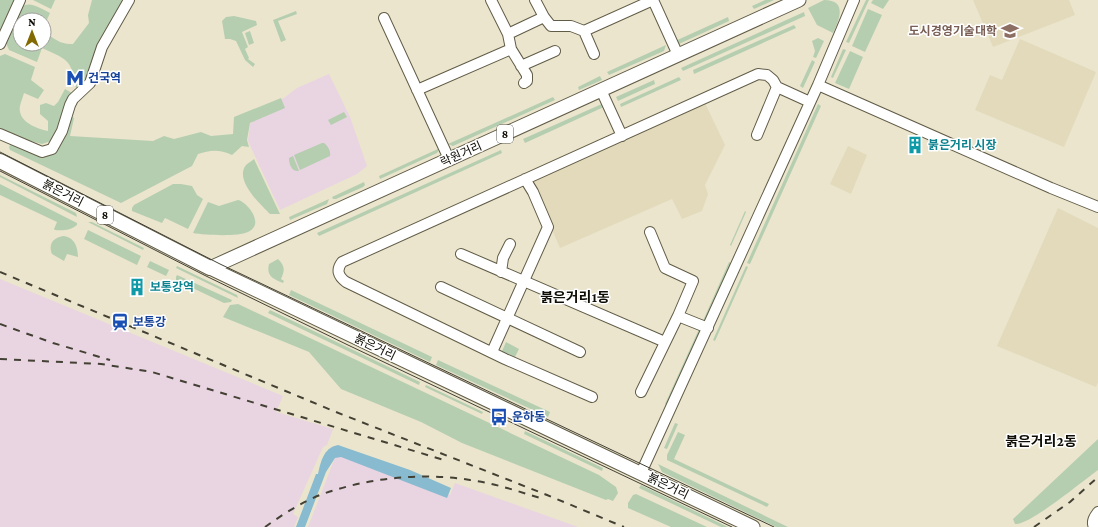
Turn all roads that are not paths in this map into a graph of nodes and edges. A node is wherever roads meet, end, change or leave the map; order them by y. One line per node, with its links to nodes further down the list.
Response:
1 (20, 0): 12 (street)
2 (129, 0): 24 (street)
3 (491, 0): 11 (street)
4 (535, 0): 8 (street)
5 (653, 0): 10 (street); 16 (street)
6 (799, 0): 16 (main road, 락원거리 / 8)
7 (854, 0): 19 (street)
8 (544, 16): 10 (street); 11 (street)
9 (384, 18): 21 (street)
10 (584, 31): 15 (street)
11 (508, 34): 13 (street)
12 (0, 44)
13 (511, 49): 17 (street); 21 (street)
14 (555, 51): 17 (street)
15 (594, 54)
16 (678, 55): 22 (main road, 락원거리 / 8)
17 (521, 66): 18 (street)
18 (524, 83)
19 (818, 85): 23 (street); 30 (street)
20 (777, 87): 23 (street); 25 (street); 26 (street)
21 (417, 90): 27 (street)
22 (601, 90): 26 (street); 27 (main road, 락원거리 / 8)
23 (810, 102): 40 (street)
24 (0, 134)
25 (757, 135)
26 (622, 136): 29 (street)
27 (449, 159): 34 (main road, 락원거리 / 8)
28 (0, 161): 34 (highway, 붉은거리 / 8)
29 (525, 179): 36 (street); 42 (street)
30 (1098, 207)
31 (650, 232): 38 (street)
32 (510, 244): 35 (street)
33 (461, 254): 35 (street)
34 (210, 268): 46 (main road, 붉은거리)
35 (502, 272): 36 (street)
36 (524, 282): 39 (street); 41 (street)
37 (441, 287): 39 (street)
38 (678, 316): 40 (street); 41 (street)
39 (508, 318): 42 (street); 43 (street)
40 (708, 328): 46 (street)
41 (665, 342): 44 (street)
42 (492, 352): 45 (street)
43 (580, 352)
44 (641, 392)
45 (592, 397)
46 (641, 473): 48 (main road, 붉은거리)
47 (1098, 512): 49 (street)
48 (753, 527)
49 (1094, 527)

